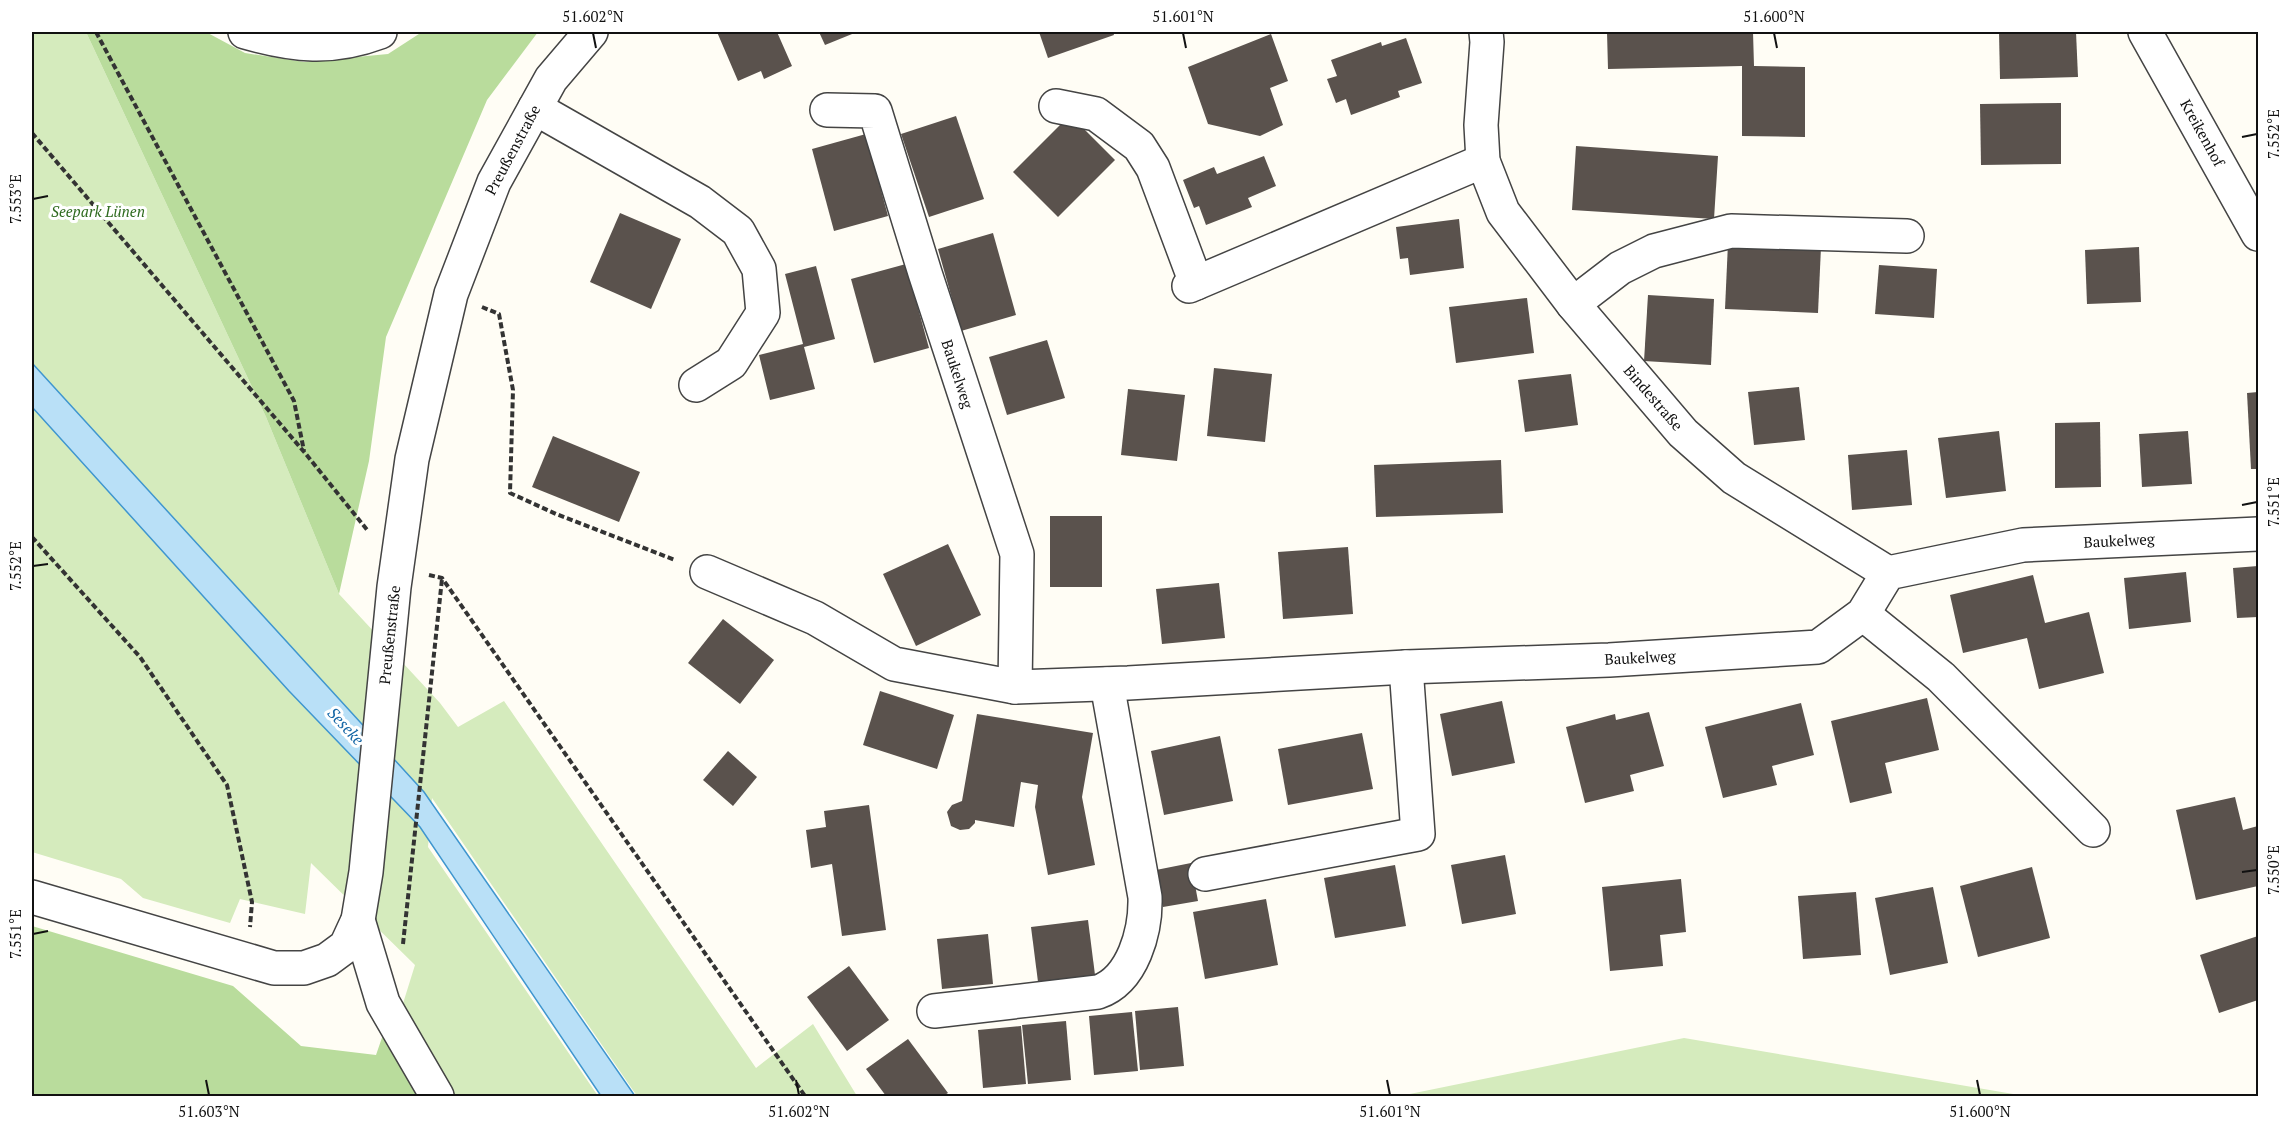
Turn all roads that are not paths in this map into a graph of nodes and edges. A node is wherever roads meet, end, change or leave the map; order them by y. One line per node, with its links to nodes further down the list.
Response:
1 (245, 32): 6 (street)
2 (380, 32): 6 (street)
3 (591, 32): 8 (street, Preußenstraße)
4 (1486, 32): 10 (street, Bindestraße)
5 (2145, 32): 11 (street, Kreikenhof)
6 (278, 36)
7 (1056, 106): 10 (street)
8 (535, 108): 14 (street); 25 (street, Preußenstraße)
9 (827, 110): 21 (street, Baukelweg)
10 (1483, 161): 13 (street, Bindestraße)
11 (2259, 234)
12 (1907, 236): 13 (street)
13 (1573, 304): 17 (street, Bindestraße)
14 (696, 385)
15 (2259, 534): 17 (street, Baukelweg)
16 (707, 572): 21 (street, Baukelweg)
17 (1887, 573): 18 (street, Baukelweg)
18 (1863, 615): 19 (street, Baukelweg); 22 (street)
19 (1406, 667): 20 (street, Baukelweg); 23 (street)
20 (1107, 684): 21 (street, Baukelweg); 26 (street)
21 (1015, 687)
22 (2093, 830)
23 (1205, 874)
24 (32, 897): 25 (street, Preußenstraße)
25 (358, 920): 27 (street)
26 (934, 1011)
27 (437, 1096)

